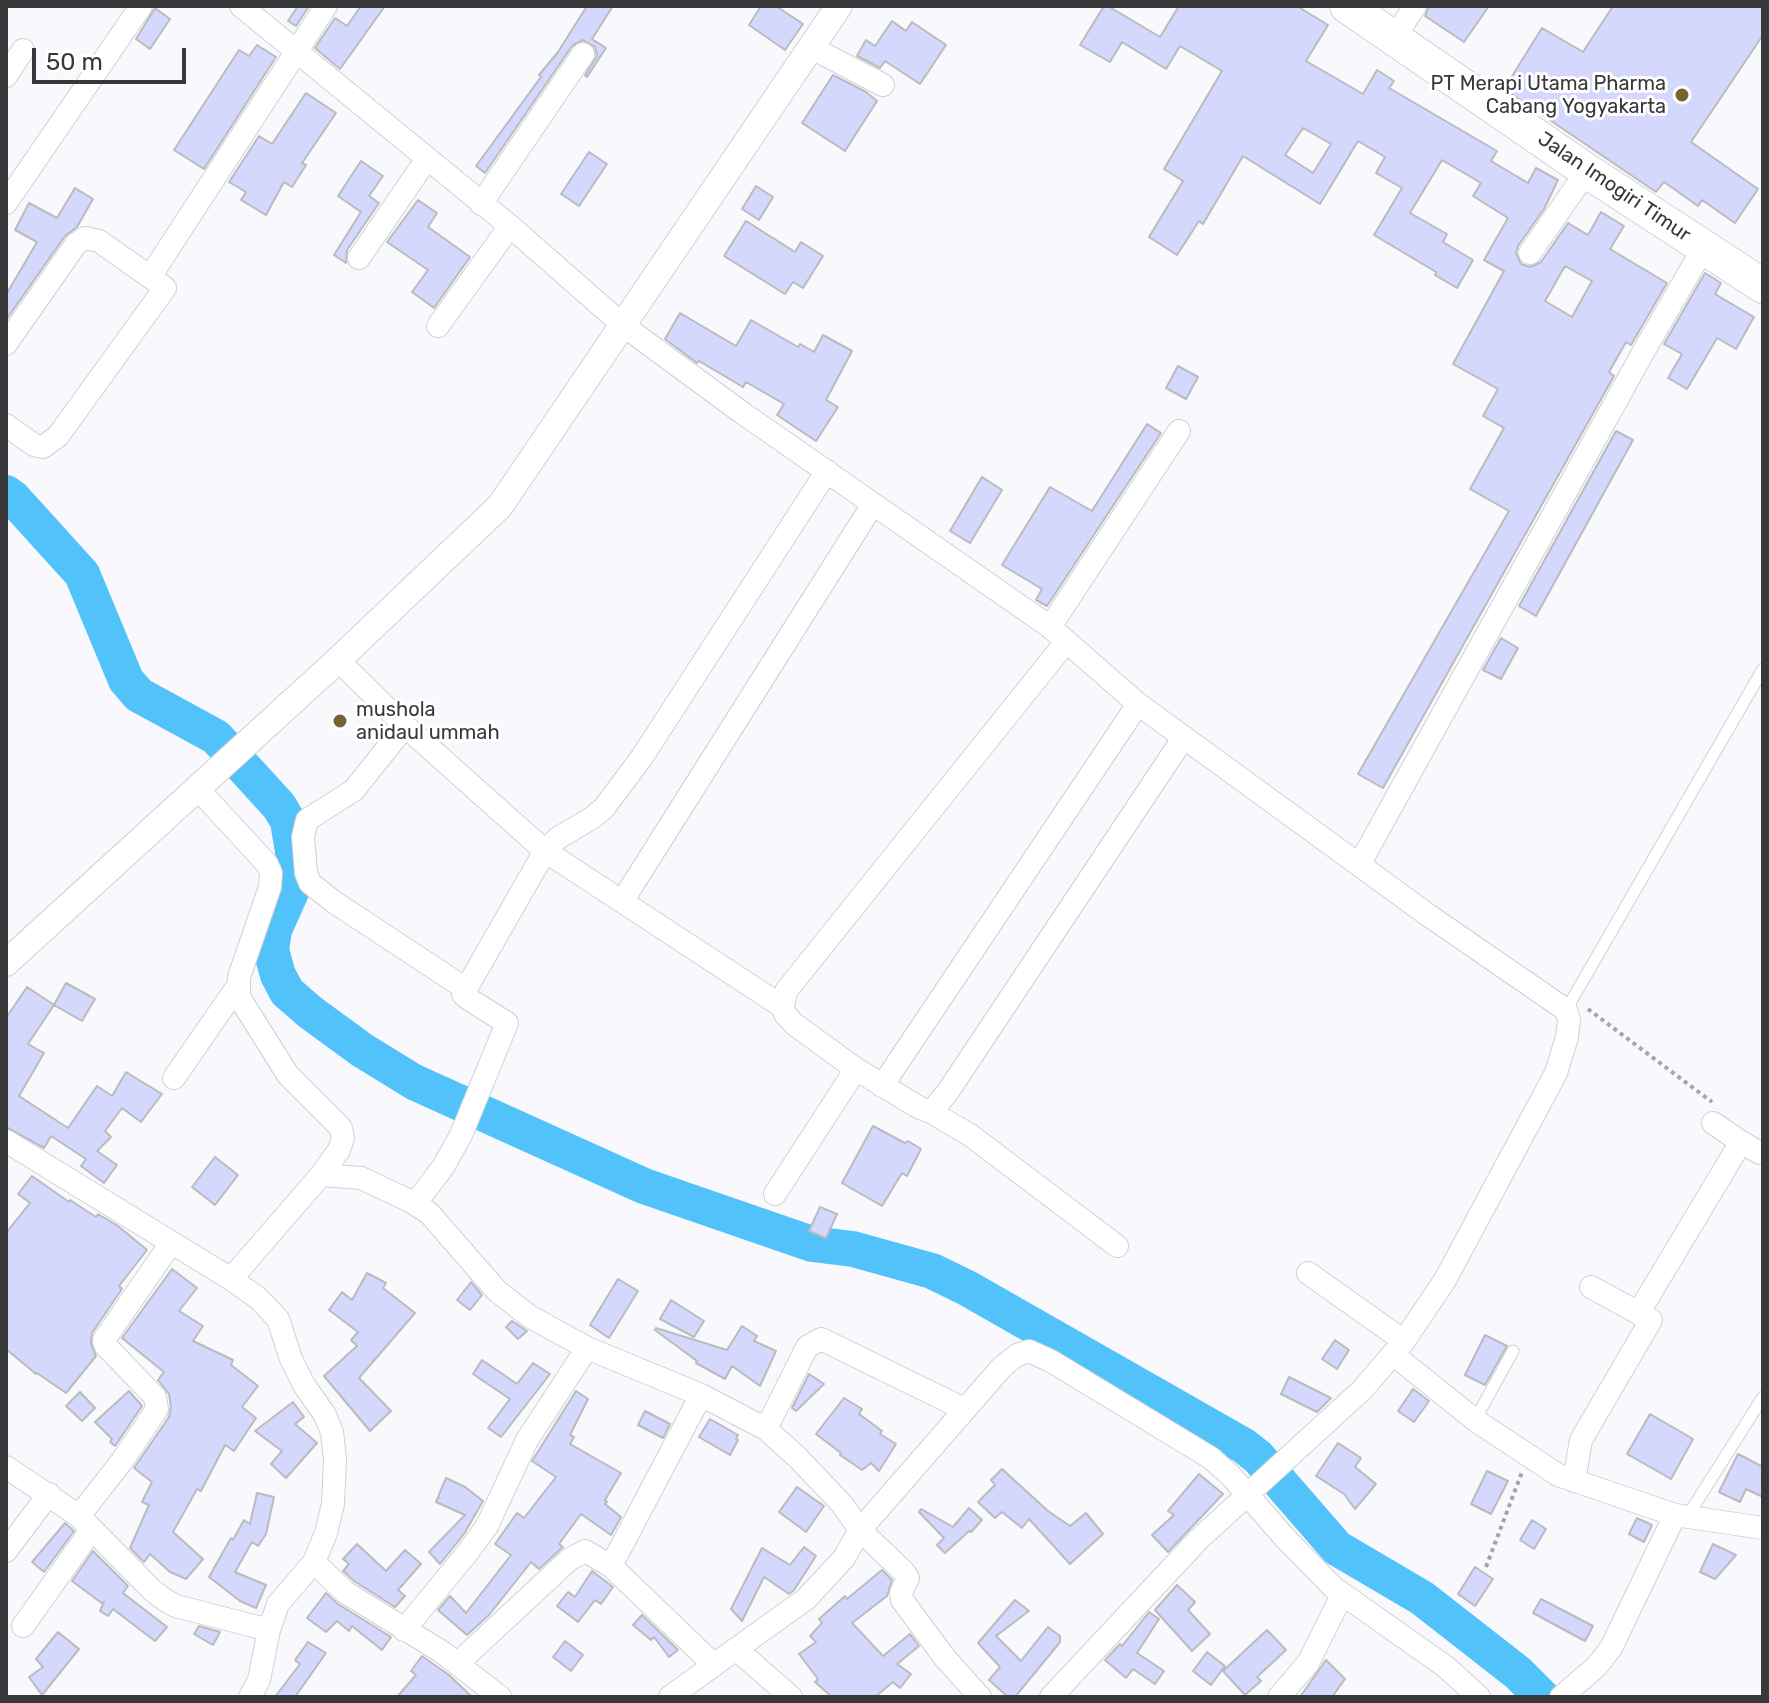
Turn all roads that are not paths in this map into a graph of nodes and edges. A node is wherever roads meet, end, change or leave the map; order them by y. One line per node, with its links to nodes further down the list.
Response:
1 (141, 6): 16 (street)
2 (241, 6): 10 (street)
3 (326, 6): 10 (street)
4 (839, 6): 8 (street)
5 (1347, 6): 7 (main road, Jalan Imogiri Timur)
6 (1415, 6): 7 (street)
7 (1394, 38): 15 (main road, Jalan Imogiri Timur)
8 (812, 48): 13 (street); 25 (street)
9 (23, 50): 12 (street)
10 (297, 51): 14 (street); 22 (street)
11 (583, 54): 17 (street)
12 (6, 76)
13 (883, 85)
14 (426, 160): 17 (street); 21 (street)
15 (1587, 171): 19 (main road, Jalan Imogiri Timur); 20 (street)
16 (9, 193)
17 (481, 204): 18 (street)
18 (510, 226): 24 (street); 25 (street)
19 (1704, 247): 23 (main road, Jalan Imogiri Timur); 39 (street)
20 (1530, 253)
21 (359, 258)
22 (150, 277): 26 (street); 27 (street)
23 (1763, 286)
24 (438, 326)
25 (624, 326): 29 (street); 32 (street)
26 (6, 344)
27 (6, 425)
28 (1179, 431): 31 (street)
29 (827, 471): 30 (street); 38 (street)
30 (873, 504): 31 (street); 40 (street)
31 (1058, 634): 34 (street); 45 (street)
32 (338, 660): 35 (street); 37 (street)
33 (1763, 669): 44 (lane)
34 (1138, 704): 36 (street); 48 (street)
35 (405, 726): 38 (street); 43 (street)
36 (1184, 737): 39 (street); 49 (street)
37 (203, 784): 41 (street); 42 (street)
38 (545, 851): 40 (street); 43 (street)
39 (1359, 865): 44 (street)
40 (623, 900): 45 (street)
41 (6, 963)
42 (237, 987): 47 (street); 52 (street)
43 (466, 989): 54 (street)
44 (1569, 1004): 62 (street)
45 (783, 1007): 46 (street)
46 (856, 1069): 48 (street); 53 (street)
47 (174, 1078)
48 (882, 1086): 49 (street)
49 (931, 1112): 56 (street)
50 (1713, 1113): 60 (street)
51 (6, 1141): 55 (street)
52 (321, 1175): 54 (street); 58 (street)
53 (775, 1194)
54 (415, 1204): 61 (street)
55 (171, 1243): 58 (street); 74 (street)
56 (1117, 1246)
57 (1308, 1273): 62 (street)
58 (231, 1279): 78 (street)
59 (1591, 1287): 60 (street)
60 (1639, 1312): 70 (street)
61 (587, 1348): 64 (street); 83 (street)
62 (1399, 1348): 67 (street); 71 (street)
63 (1513, 1351): 67 (lane)
64 (701, 1395): 68 (street); 79 (street)
65 (1763, 1397): 73 (lane)
66 (964, 1409): 68 (street); 71 (street); 76 (street)
67 (1475, 1420): 70 (street)
68 (766, 1429): 76 (street)
69 (6, 1467): 72 (street)
70 (1574, 1481): 73 (street)
71 (1251, 1491): 80 (street); 93 (street)
72 (49, 1494): 74 (street); 77 (street)
73 (1681, 1516): 75 (street); 87 (street)
74 (85, 1522): 81 (street); 82 (street)
75 (1763, 1528)
76 (860, 1530): 84 (street); 92 (street)
77 (6, 1551)
78 (314, 1562): 82 (street); 83 (street)
79 (611, 1566): 85 (street); 86 (street)
80 (1342, 1595): 94 (street); 95 (street)
81 (23, 1626)
82 (269, 1630): 88 (street)
83 (404, 1630): 85 (street)
84 (736, 1649): 86 (street); 91 (street)
85 (458, 1663): 89 (street)
86 (714, 1665): 90 (street)
87 (1566, 1692)
88 (250, 1697)
89 (500, 1697)
90 (670, 1697)
91 (791, 1697)
92 (980, 1697)
93 (1051, 1697)
94 (1279, 1697)
95 (1479, 1697)

